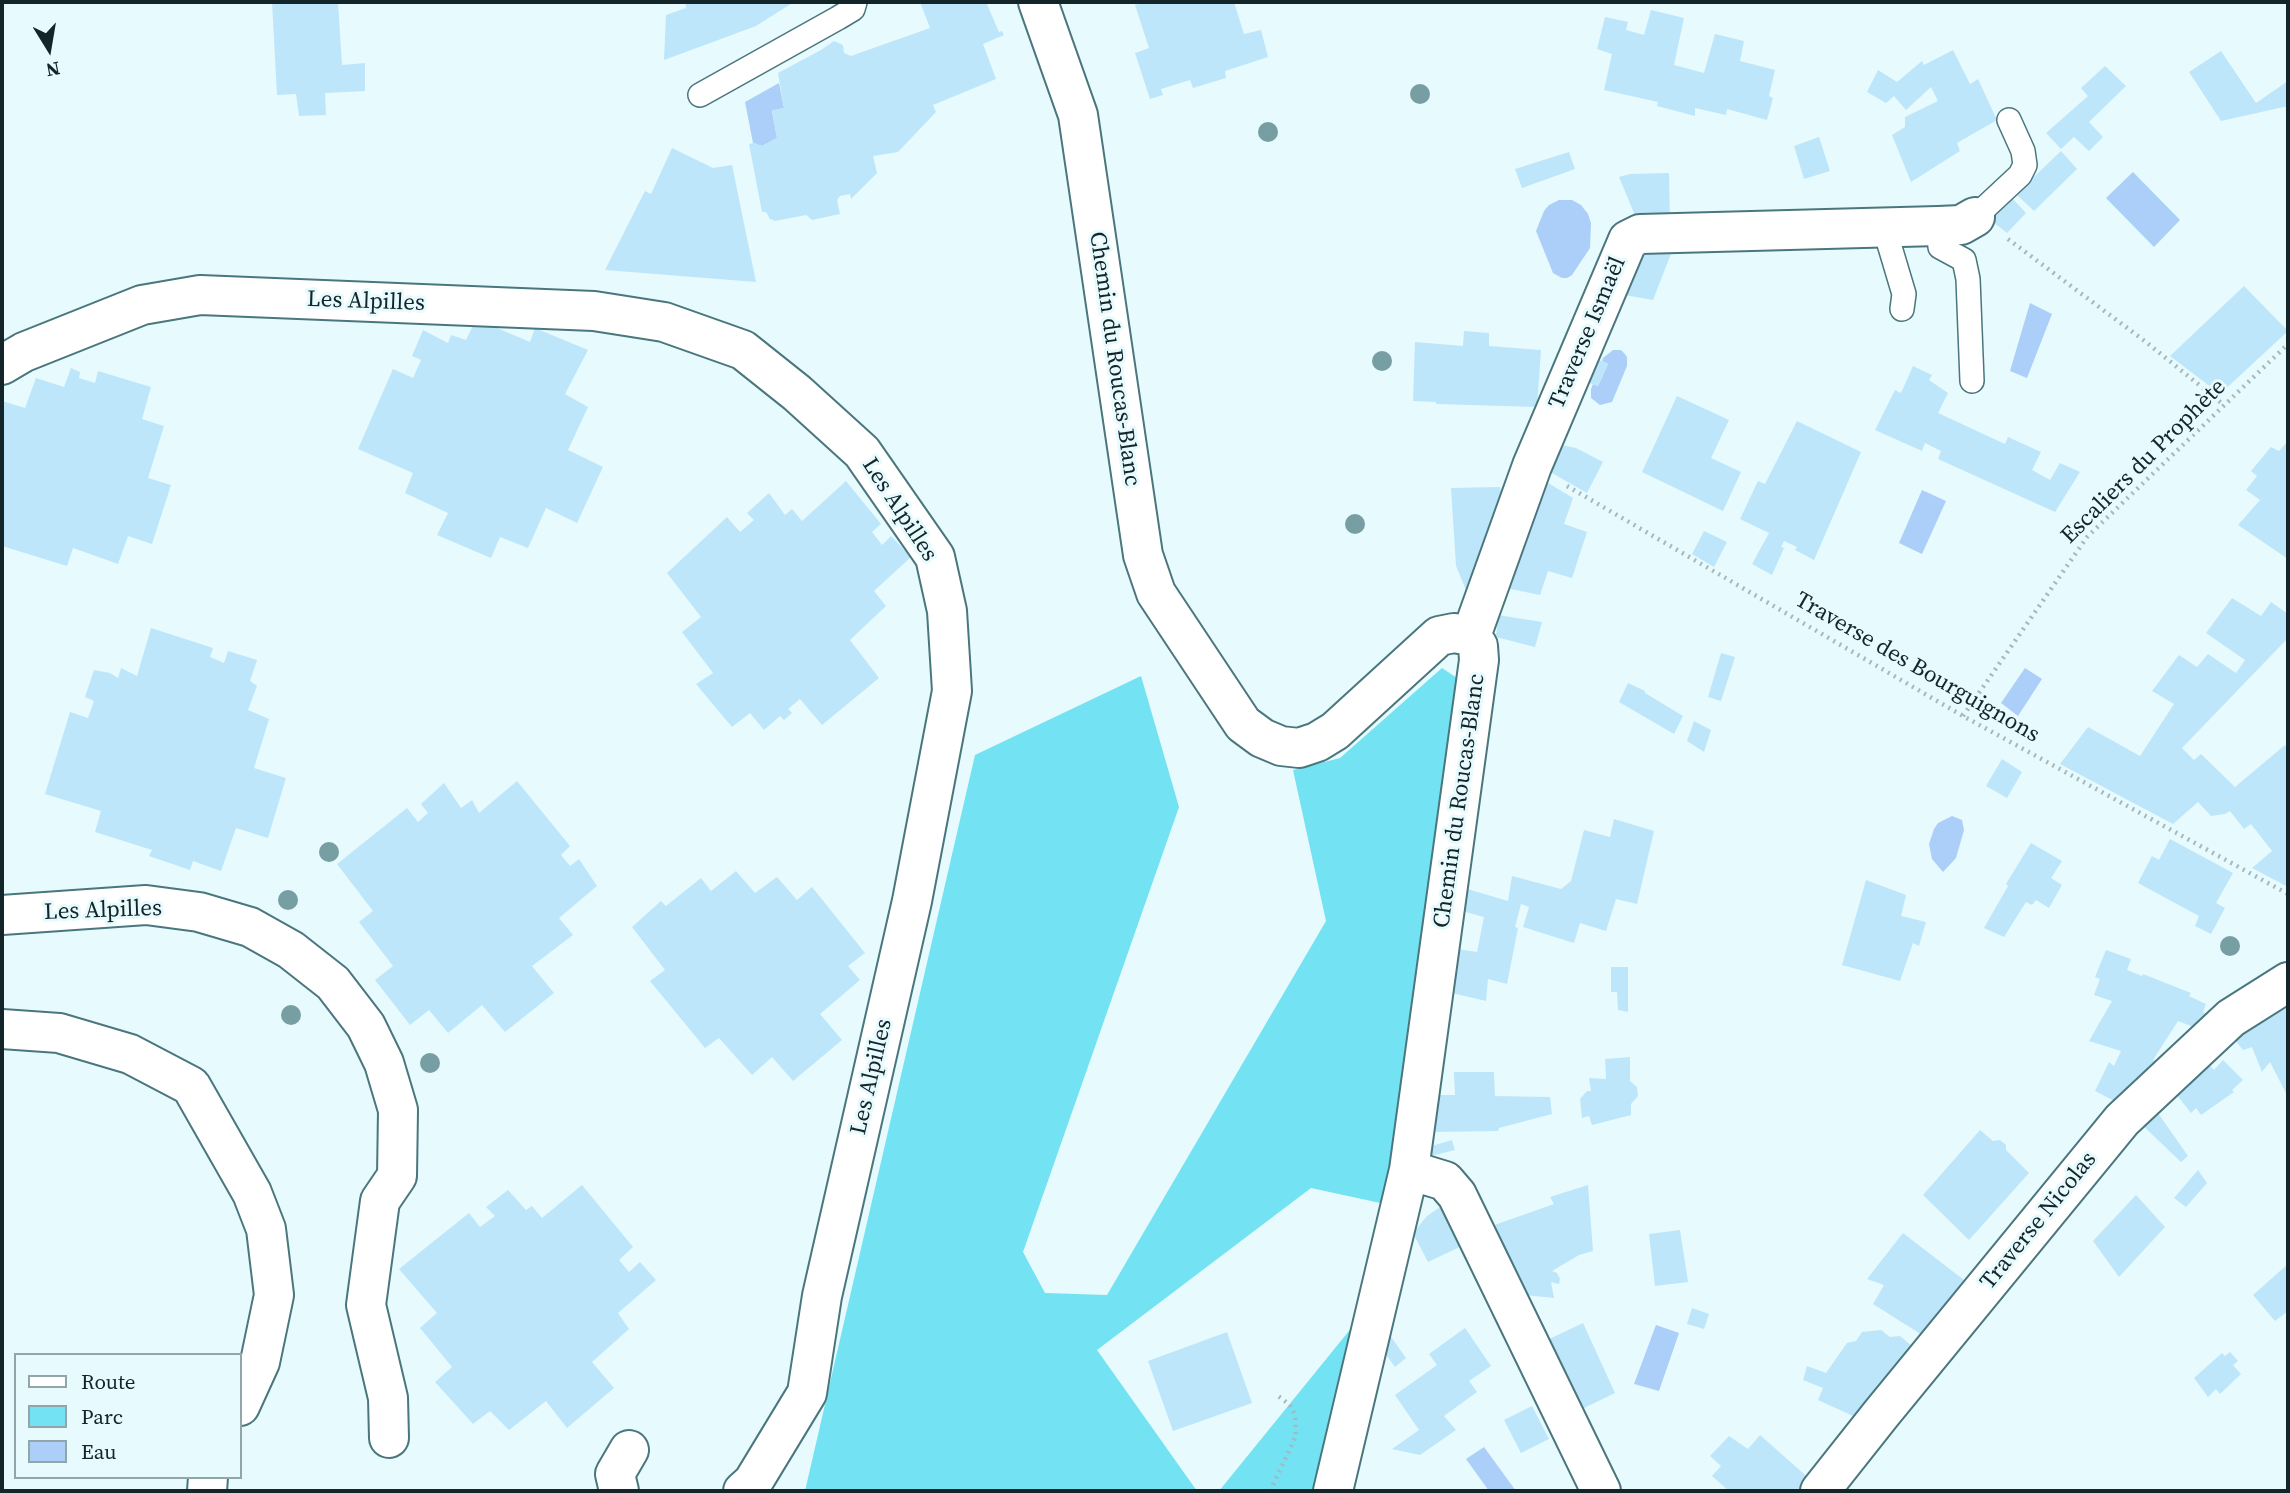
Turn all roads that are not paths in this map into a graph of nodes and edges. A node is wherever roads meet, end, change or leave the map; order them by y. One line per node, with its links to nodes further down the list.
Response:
1 (855, 2): 3 (lane)
2 (1038, 2): 11 (street, Chemin du Roucas-Blanc)
3 (700, 94)
4 (2009, 120): 7 (lane)
5 (1938, 226): 6 (street, Traverse Ismaël); 7 (street, Traverse Ismaël); 10 (lane)
6 (1884, 227): 8 (lane); 11 (street, Traverse Ismaël)
7 (1989, 228)
8 (1902, 309)
9 (2, 365): 20 (street, Les Alpilles)
10 (1972, 381)
11 (1471, 636): 15 (street, Chemin du Roucas-Blanc)
12 (2, 915): 17 (street, Les Alpilles)
13 (2288, 982): 23 (street, Traverse Nicolas)
14 (2, 1028): 16 (street)
15 (1409, 1170): 21 (street, Chemin du Roucas-Blanc); 22 (street)
16 (242, 1402)
17 (389, 1438)
18 (629, 1450): 19 (street)
19 (619, 1491)
20 (743, 1491)
21 (1333, 1491)
22 (1601, 1491)
23 (1820, 1491)

